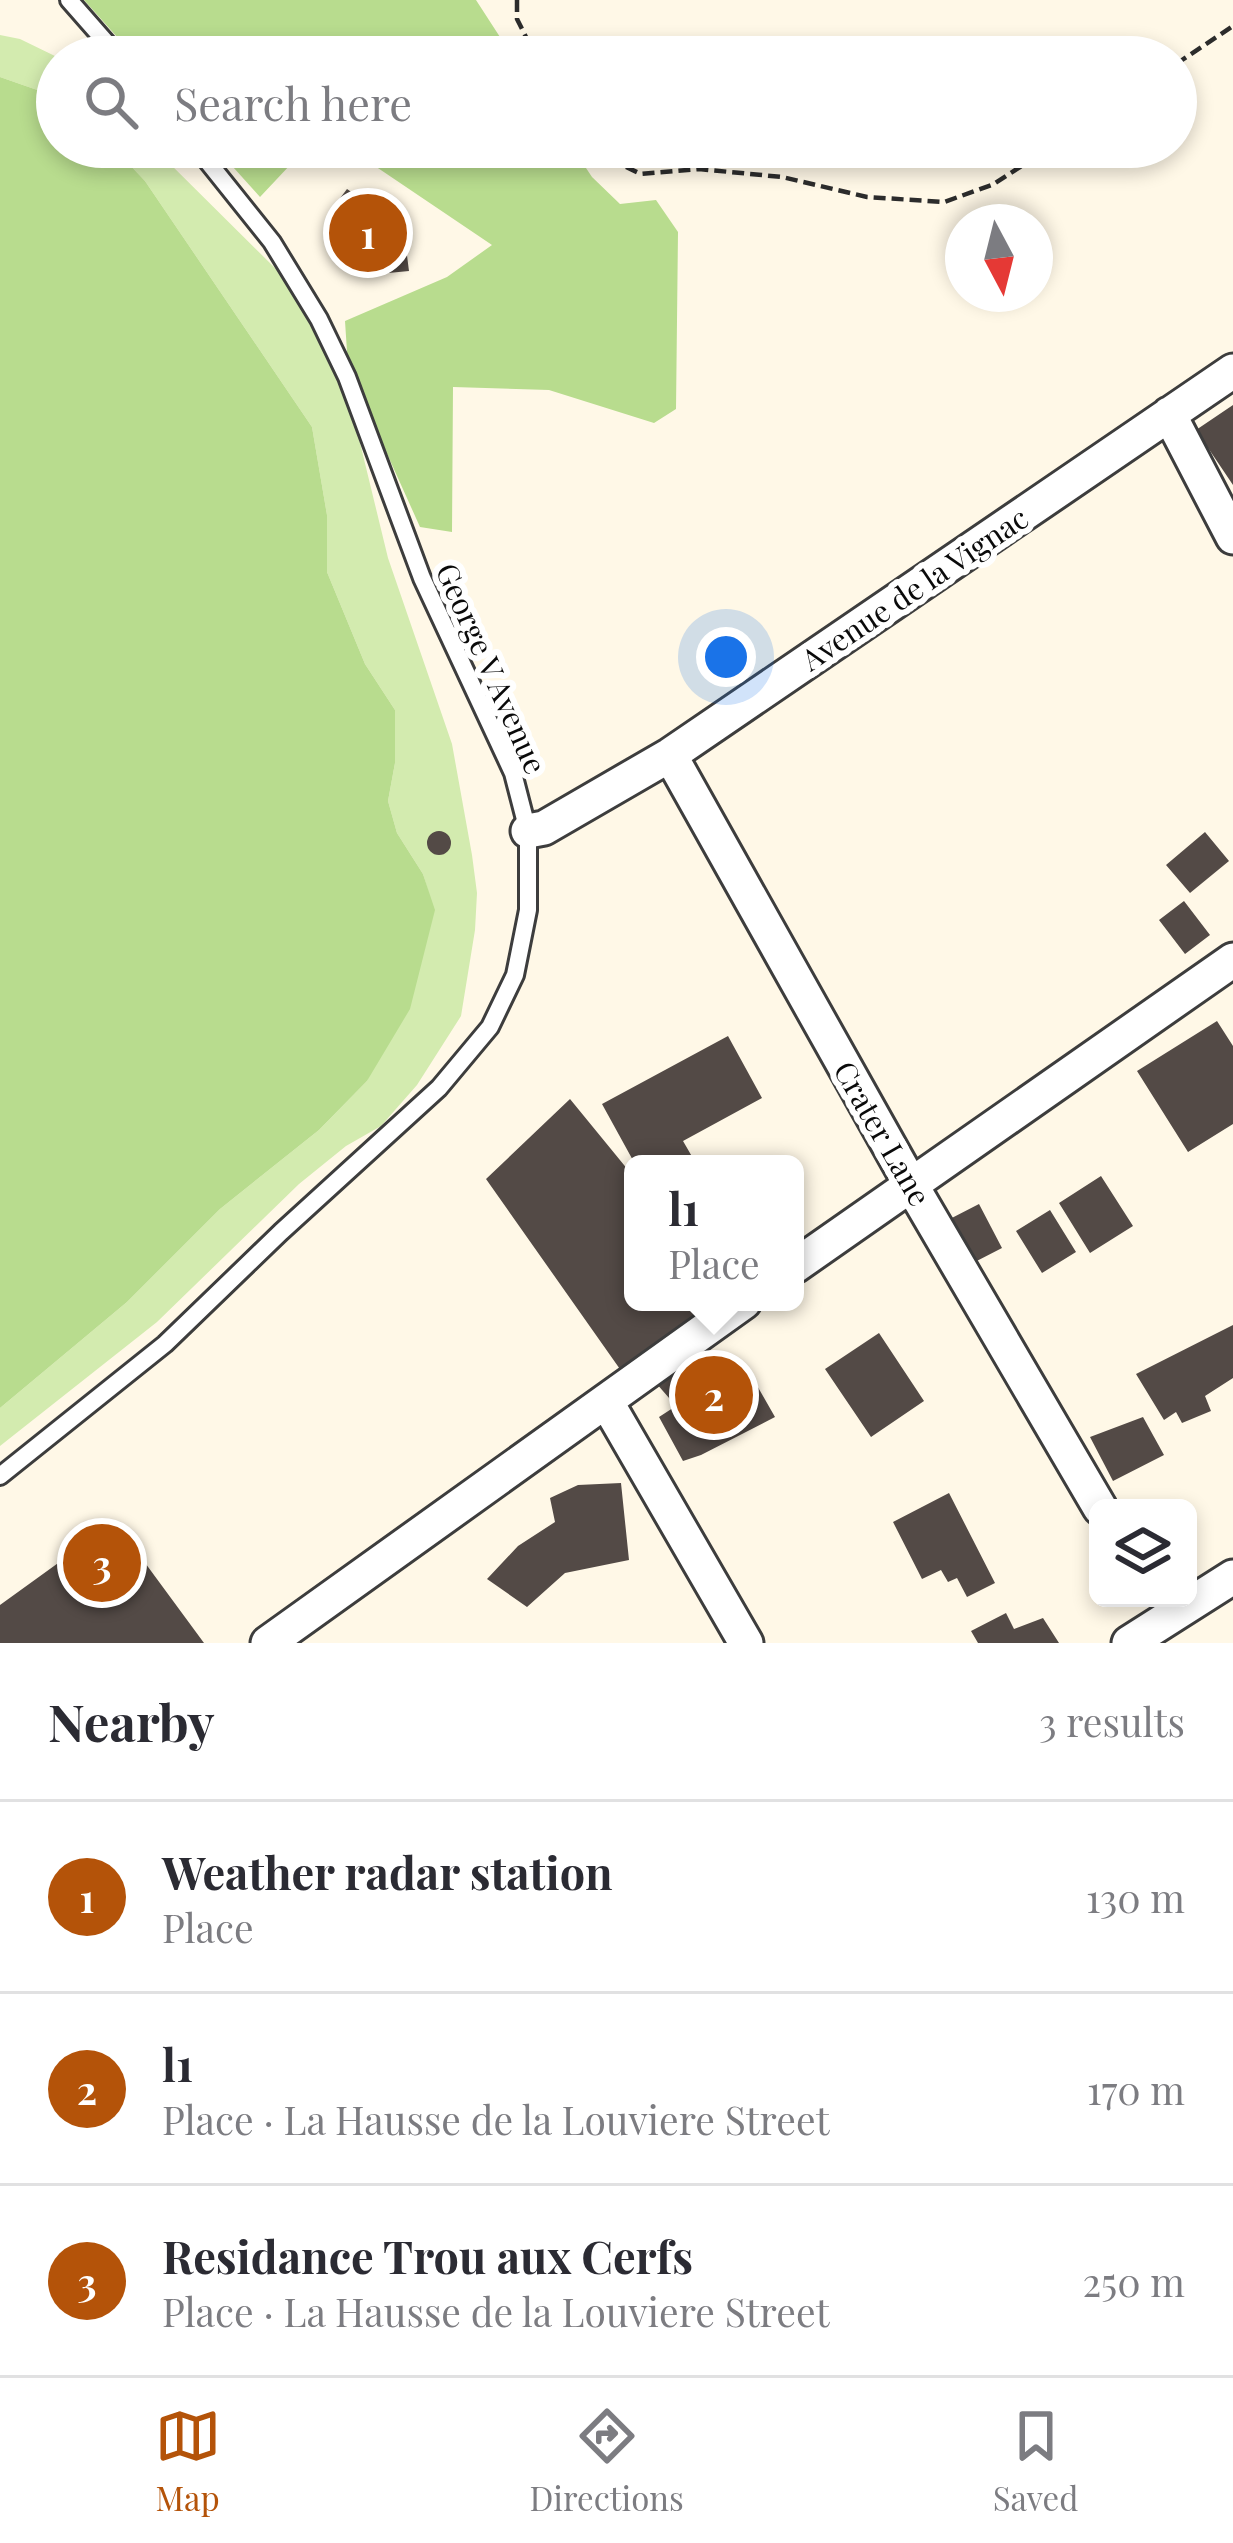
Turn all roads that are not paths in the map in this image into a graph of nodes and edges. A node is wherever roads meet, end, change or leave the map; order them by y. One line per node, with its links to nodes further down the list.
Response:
1 (69, 0): 2 (lane)
2 (101, 36)
3 (213, 168): 8 (lane, George V Avenue)
4 (1233, 370): 5 (street, Avenue de la Vignac)
5 (1168, 413): 6 (street); 7 (street, Avenue de la Vignac)
6 (1233, 537)
7 (670, 755): 8 (street, Avenue de la Vignac); 10 (street, Crater Lane)
8 (528, 832): 14 (lane, George V Avenue)
9 (1233, 960): 10 (street)
10 (910, 1183): 11 (street); 15 (street, Crater Lane)
11 (804, 1259)
12 (731, 1311): 13 (street)
13 (606, 1401): 18 (street); 19 (street)
14 (0, 1476)
15 (1095, 1499)
16 (1233, 1577): 17 (street)
17 (1160, 1608): 20 (street)
18 (268, 1643)
19 (746, 1643)
20 (1129, 1643)

